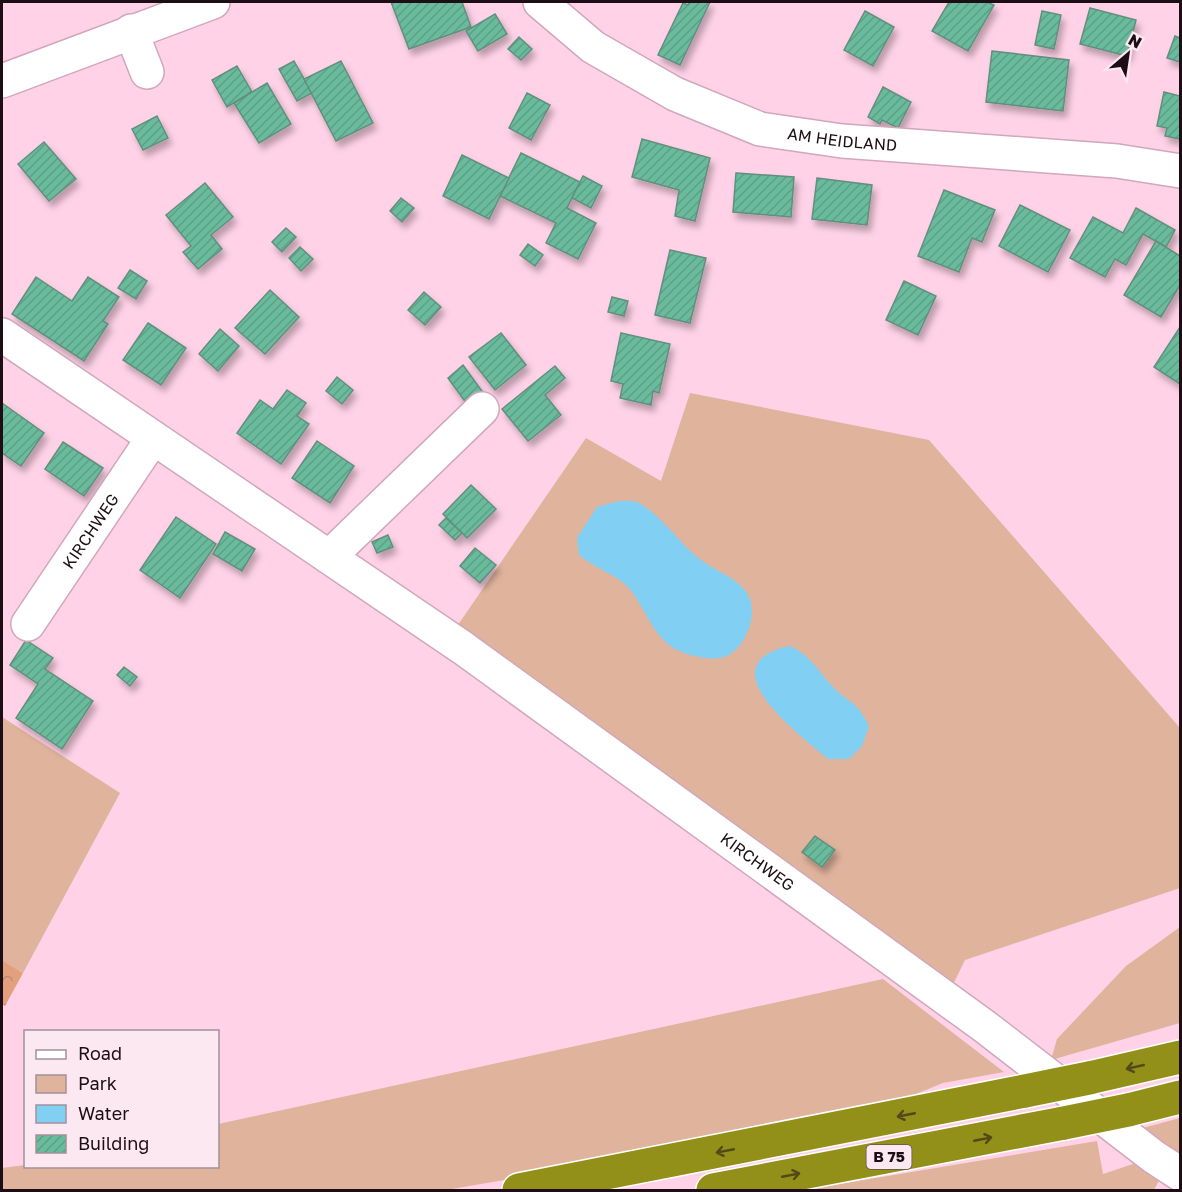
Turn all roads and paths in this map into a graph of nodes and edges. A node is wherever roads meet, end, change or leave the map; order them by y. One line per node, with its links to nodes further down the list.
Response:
1 (213, 2): 3 (street)
2 (540, 2): 6 (street, AM HEIDLAND)
3 (131, 31): 4 (street); 5 (street)
4 (147, 72)
5 (2, 81)
6 (1180, 171)
7 (2, 334): 9 (street, KIRCHWEG)
8 (482, 409): 10 (street)
9 (153, 438): 10 (street, KIRCHWEG); 11 (street, KIRCHWEG)
10 (329, 556): 14 (street, KIRCHWEG)
11 (28, 624)
12 (1180, 1057): 15 (highway, B 75, one-way to 15, bridge)
13 (1180, 1097): 16 (highway, B 75, one-way to 13, bridge)
14 (1180, 1174)
15 (519, 1191)
16 (713, 1191)

